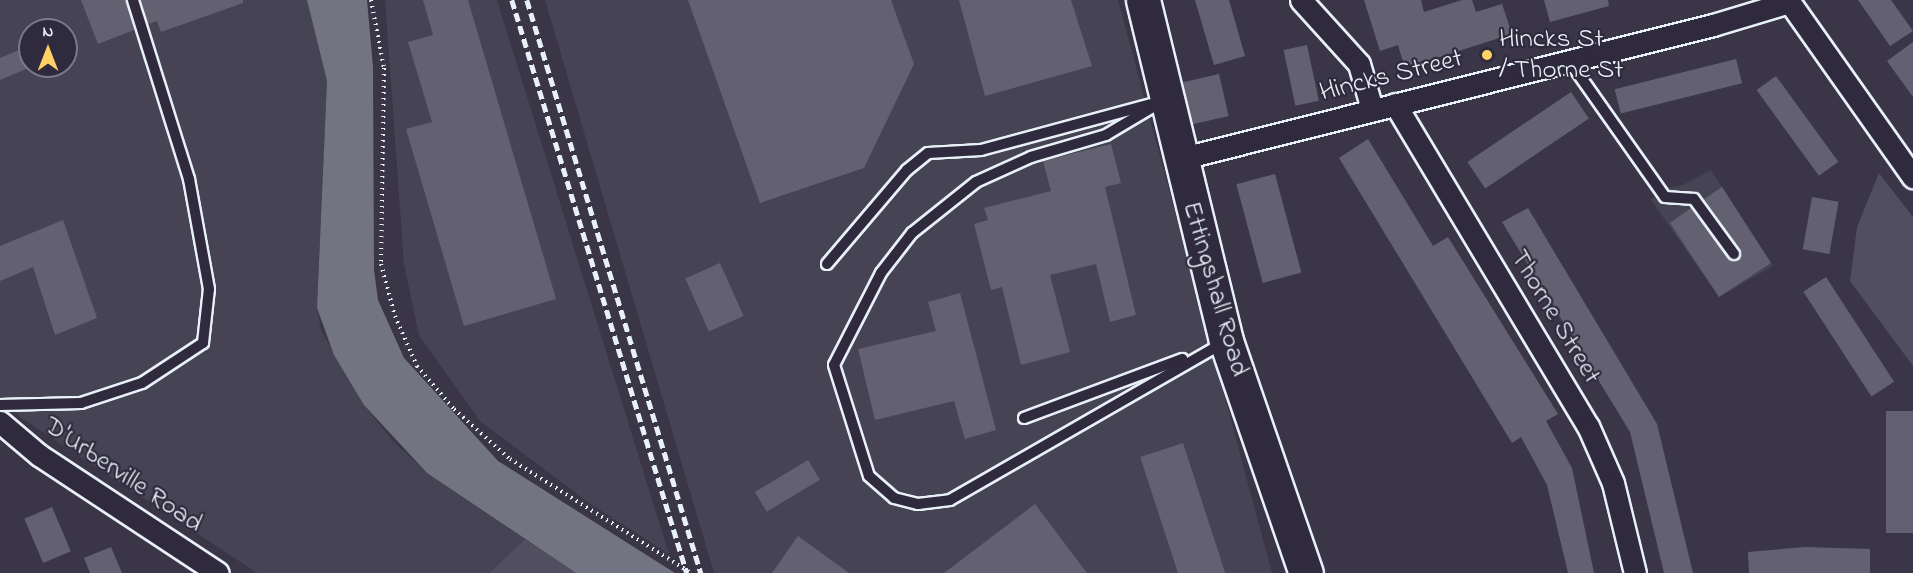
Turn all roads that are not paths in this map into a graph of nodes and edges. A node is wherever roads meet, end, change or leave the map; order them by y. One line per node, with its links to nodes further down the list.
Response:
1 (133, 0): 14 (lane)
2 (1143, 0): 6 (main road, Ettingshall Road)
3 (1300, 0): 8 (street)
4 (1789, 1): 5 (street, Hincks Street); 10 (street)
5 (1570, 62): 7 (street, Hincks Street); 11 (lane)
6 (1166, 100): 9 (main road, Ettingshall Road); 12 (lane); 13 (lane)
7 (1395, 104): 8 (street, Hincks Street); 19 (street, Thorne Street)
8 (1372, 109): 9 (street, Hincks Street)
9 (1179, 159): 13 (main road, Ettingshall Road)
10 (1913, 177)
11 (1734, 254)
12 (827, 264)
13 (1226, 341): 15 (lane); 18 (main road, Ettingshall Road)
14 (0, 405)
15 (1024, 418)
16 (0, 422): 17 (street, D'Urberville Road)
17 (218, 573)
18 (1306, 573)
19 (1635, 573)

